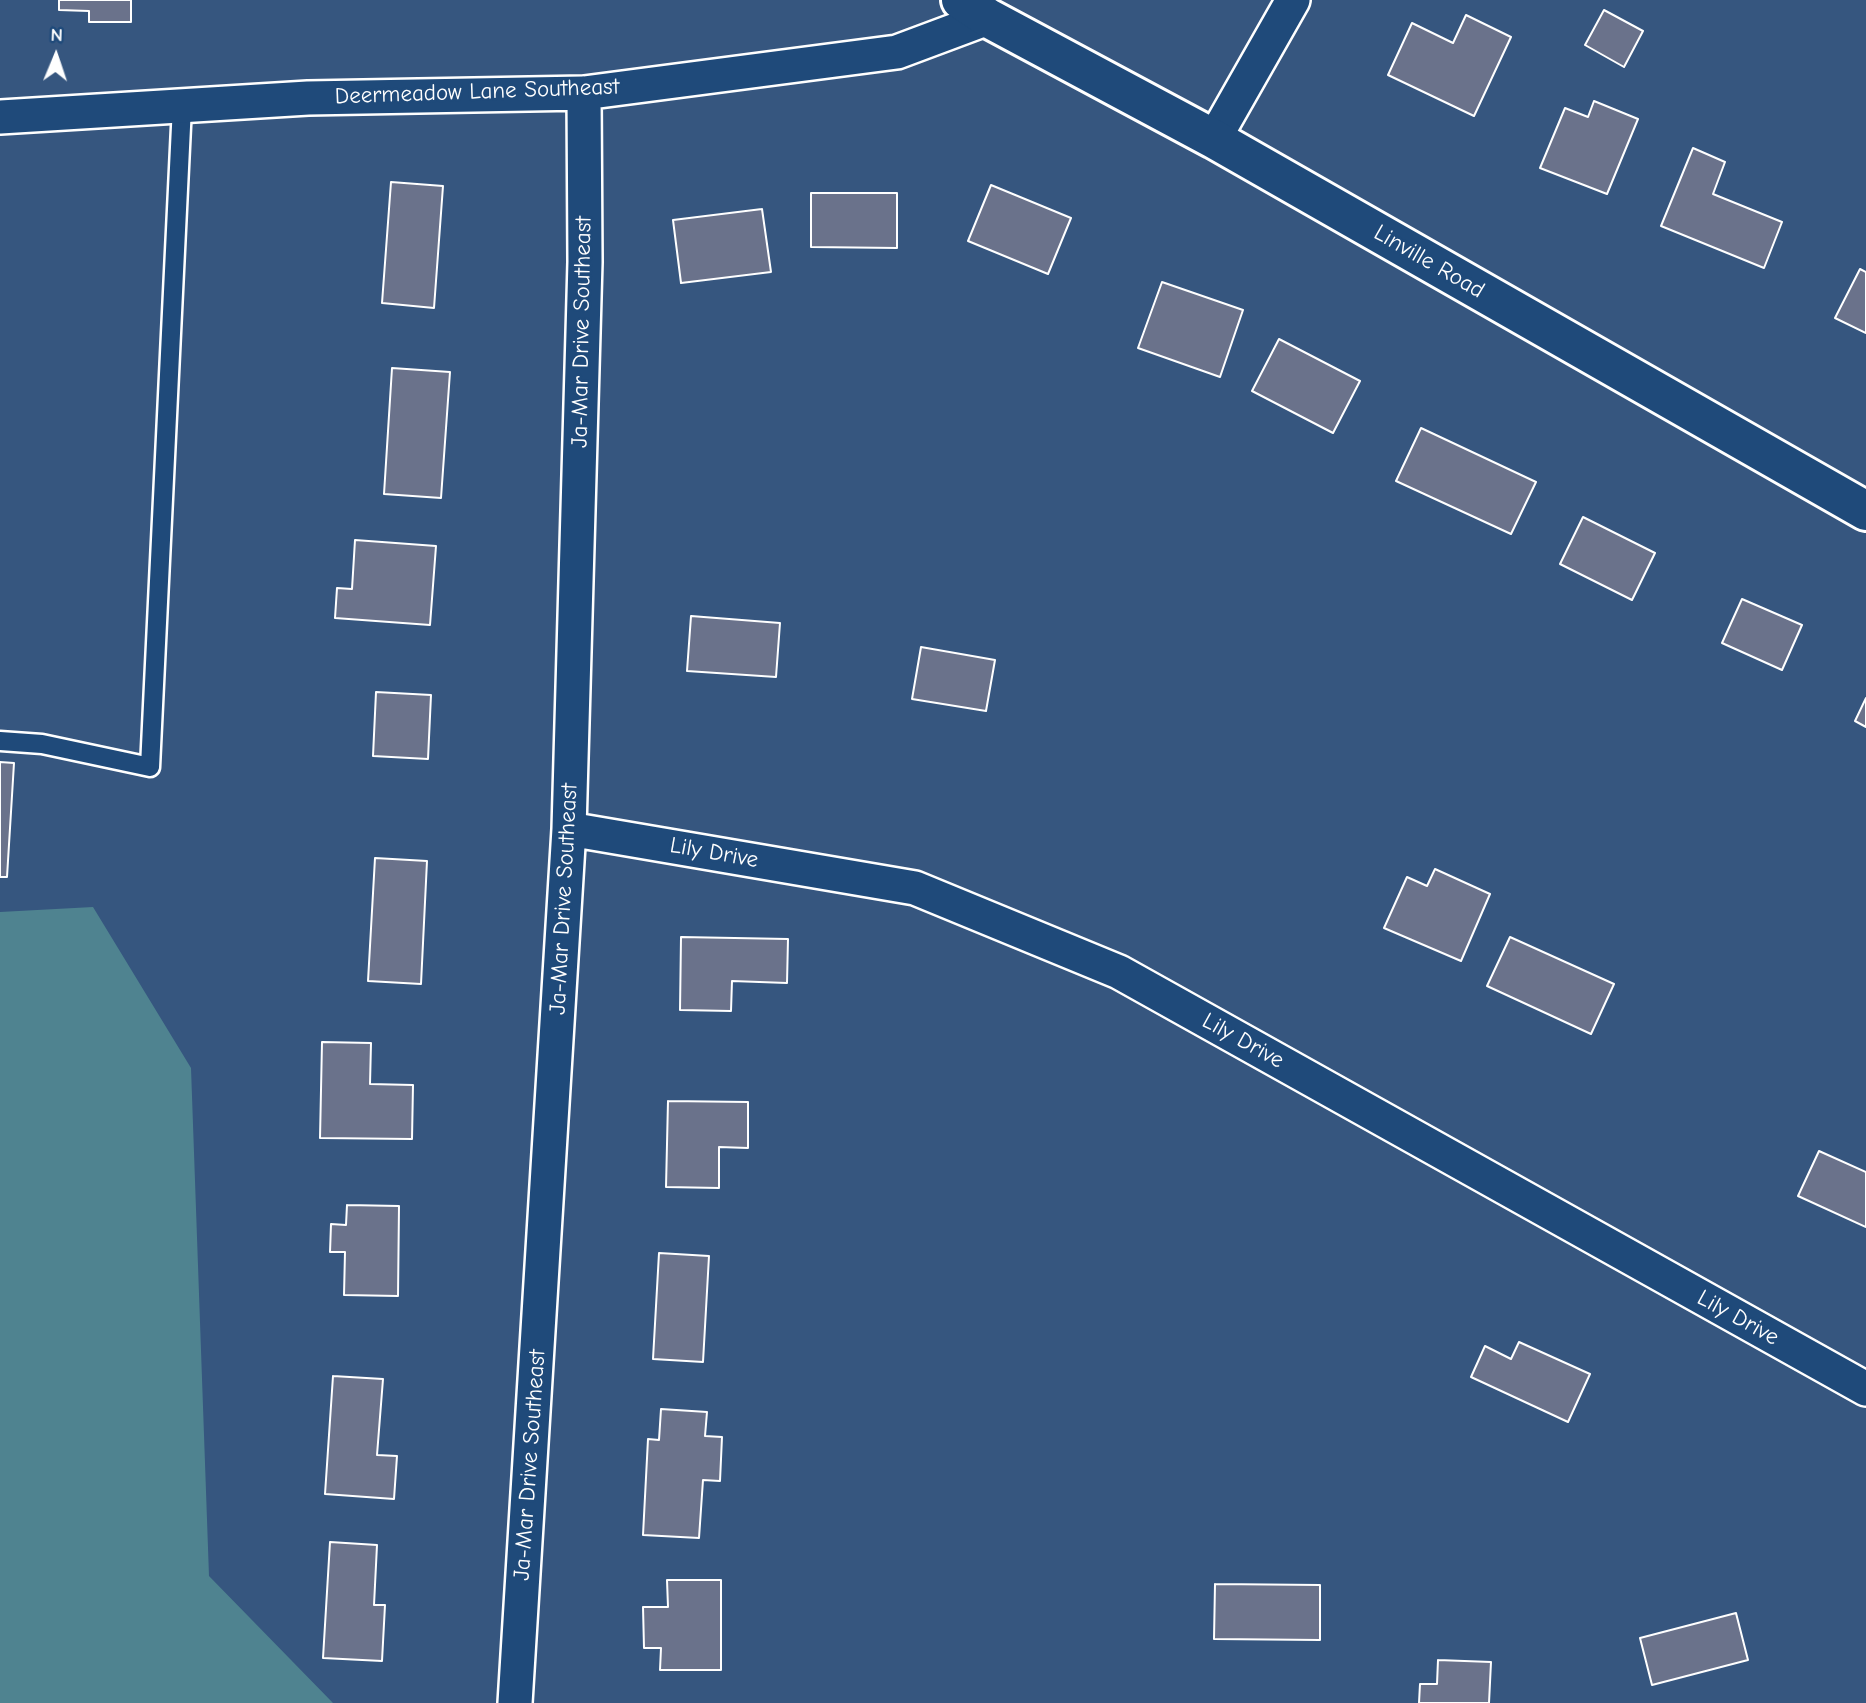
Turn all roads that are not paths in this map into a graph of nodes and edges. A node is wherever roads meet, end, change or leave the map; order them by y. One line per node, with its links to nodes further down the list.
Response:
1 (1293, 0): 6 (street)
2 (975, 9): 3 (street, Deermeadow Lane Southeast); 6 (main road, Linville Road)
3 (584, 93): 4 (street, Deermeadow Lane Southeast); 9 (street, Ja-Mar Drive Southeast)
4 (182, 106): 5 (street, Deermeadow Lane Southeast); 8 (lane)
5 (0, 117)
6 (1214, 139): 7 (main road, Linville Road)
7 (1866, 511)
8 (0, 741)
9 (569, 829): 10 (street, Lily Drive); 11 (street, Ja-Mar Drive Southeast)
10 (1866, 1390)
11 (515, 1703)

